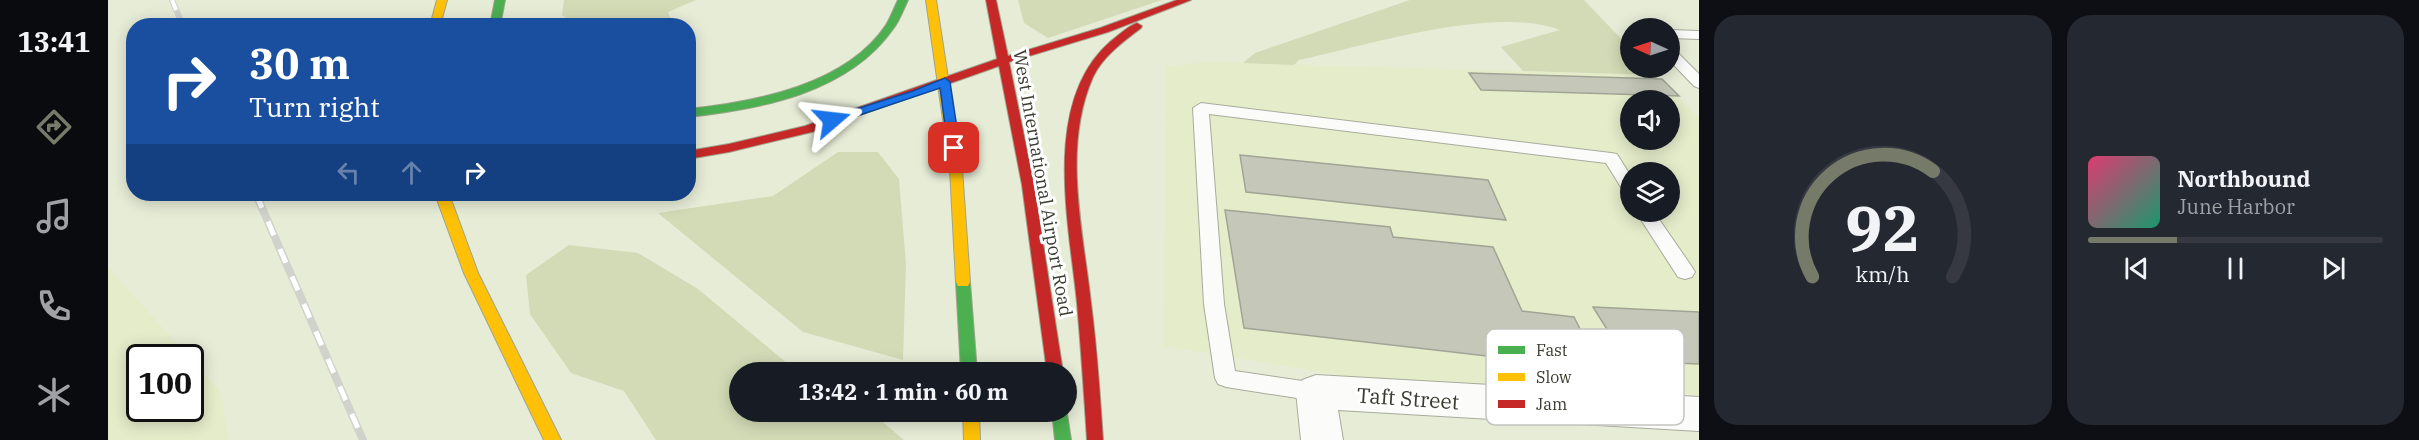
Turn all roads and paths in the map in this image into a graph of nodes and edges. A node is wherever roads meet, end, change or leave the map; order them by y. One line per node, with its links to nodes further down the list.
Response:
1 (442, 0): 7 (main road); 8 (main road)
2 (500, 0): 9 (main road)
3 (903, 0): 16 (main road)
4 (931, 0): 14 (main road)
5 (991, 0): 12 (main road, West International Airport Road)
6 (1186, 0): 12 (main road); 33 (main road)
7 (437, 18)
8 (443, 18)
9 (497, 18)
10 (1680, 34): 11 (lane)
11 (1699, 35)
12 (1005, 60): 14 (main road); 23 (main road, West International Airport Road)
13 (1680, 63): 15 (lane)
14 (945, 82): 17 (main road); 22 (main road)
15 (1699, 83)
16 (696, 112)
17 (696, 154)
18 (1620, 172): 24 (lane, Taft Street)
19 (445, 201): 30 (main road)
20 (1652, 222): 21 (lane)
21 (1685, 272)
22 (968, 362)
23 (1054, 362)
24 (1316, 392): 25 (street, Taft Street); 34 (street)
25 (1486, 402)
26 (1684, 413): 27 (street, Taft Street)
27 (1699, 414)
28 (971, 422): 31 (main road)
29 (1061, 422): 32 (main road)
30 (553, 440)
31 (972, 440)
32 (1063, 440)
33 (1095, 440)
34 (1322, 440)

